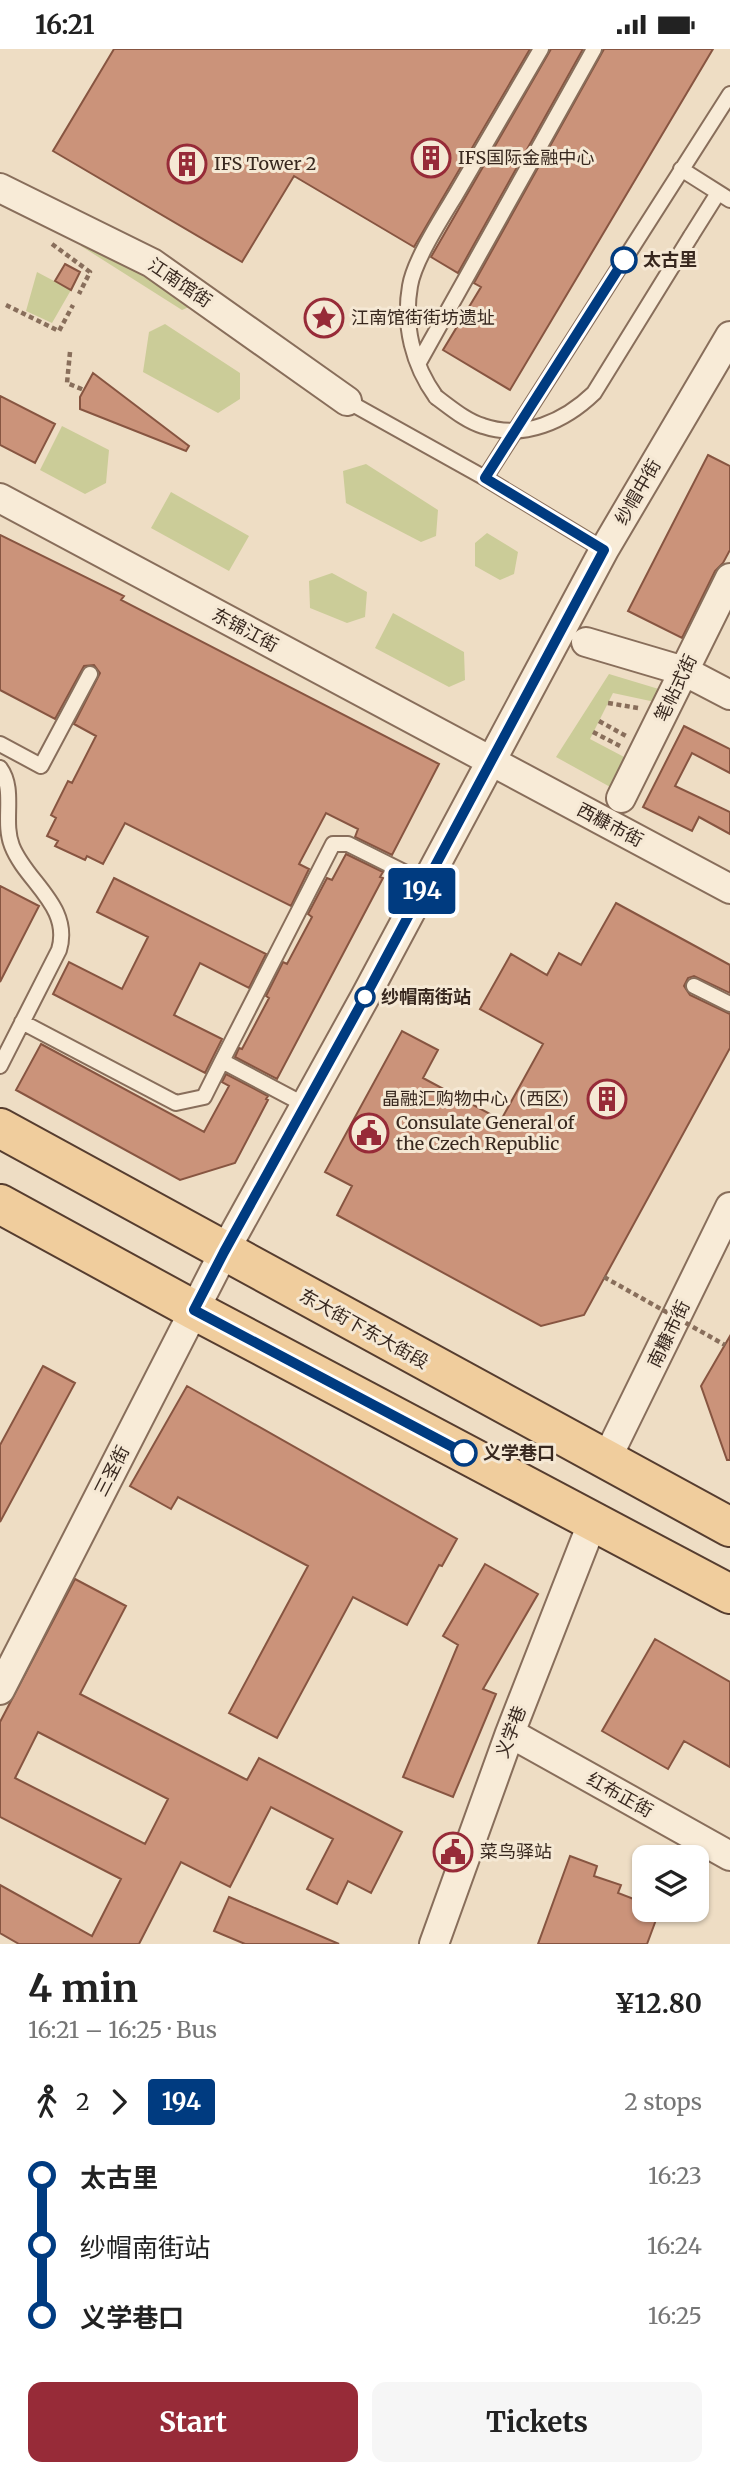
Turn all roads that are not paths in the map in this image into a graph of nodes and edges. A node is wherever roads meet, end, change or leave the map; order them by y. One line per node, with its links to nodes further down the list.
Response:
1 (541, 49): 9 (lane)
2 (594, 49): 9 (lane)
3 (728, 100): 4 (lane)
4 (681, 169): 6 (lane); 11 (lane)
5 (0, 188): 10 (street, 江南馆街)
6 (724, 196): 9 (lane, bridge)
7 (730, 336): 14 (street, 纱帽中街)
8 (614, 357): 11 (lane)
9 (418, 364)
10 (347, 401): 12 (lane)
11 (523, 419): 12 (lane)
12 (485, 478): 14 (lane)
13 (0, 498): 21 (street, 东锦江街)
14 (604, 550): 21 (street, 纱帽中街)
15 (730, 578): 17 (street, 笔帖式街)
16 (586, 642): 17 (street)
17 (684, 671): 19 (street); 23 (street, 笔帖式街)
18 (90, 674): 20 (lane)
19 (730, 695)
20 (0, 744)
21 (490, 762): 24 (street, 纱帽中街); 25 (street, 西糠市街)
22 (0, 768): 28 (lane)
23 (621, 798)
24 (426, 883): 29 (lane); 31 (street, 纱帽中街)
25 (730, 889)
26 (694, 986): 27 (lane)
27 (730, 1004)
28 (22, 1023): 29 (lane); 30 (lane)
29 (222, 1061): 31 (lane)
30 (0, 1066)
31 (305, 1105): 35 (street, 三圣街)
32 (0, 1128): 35 (main road, 东大街下东大街段)
33 (0, 1204): 36 (main road)
34 (730, 1207): 37 (street, 南糠市街)
35 (224, 1252): 36 (street, 三圣街); 37 (main road, 东大街下东大街段)
36 (194, 1310): 38 (main road); 41 (street, 三圣街)
37 (606, 1460): 39 (main road, 东大街下东大街段)
38 (593, 1521): 40 (main road); 42 (street, 义学巷)
39 (730, 1527)
40 (730, 1594)
41 (0, 1690)
42 (510, 1733): 43 (street, 红布正街); 44 (street, 义学巷)
43 (730, 1856)
44 (434, 1944)

